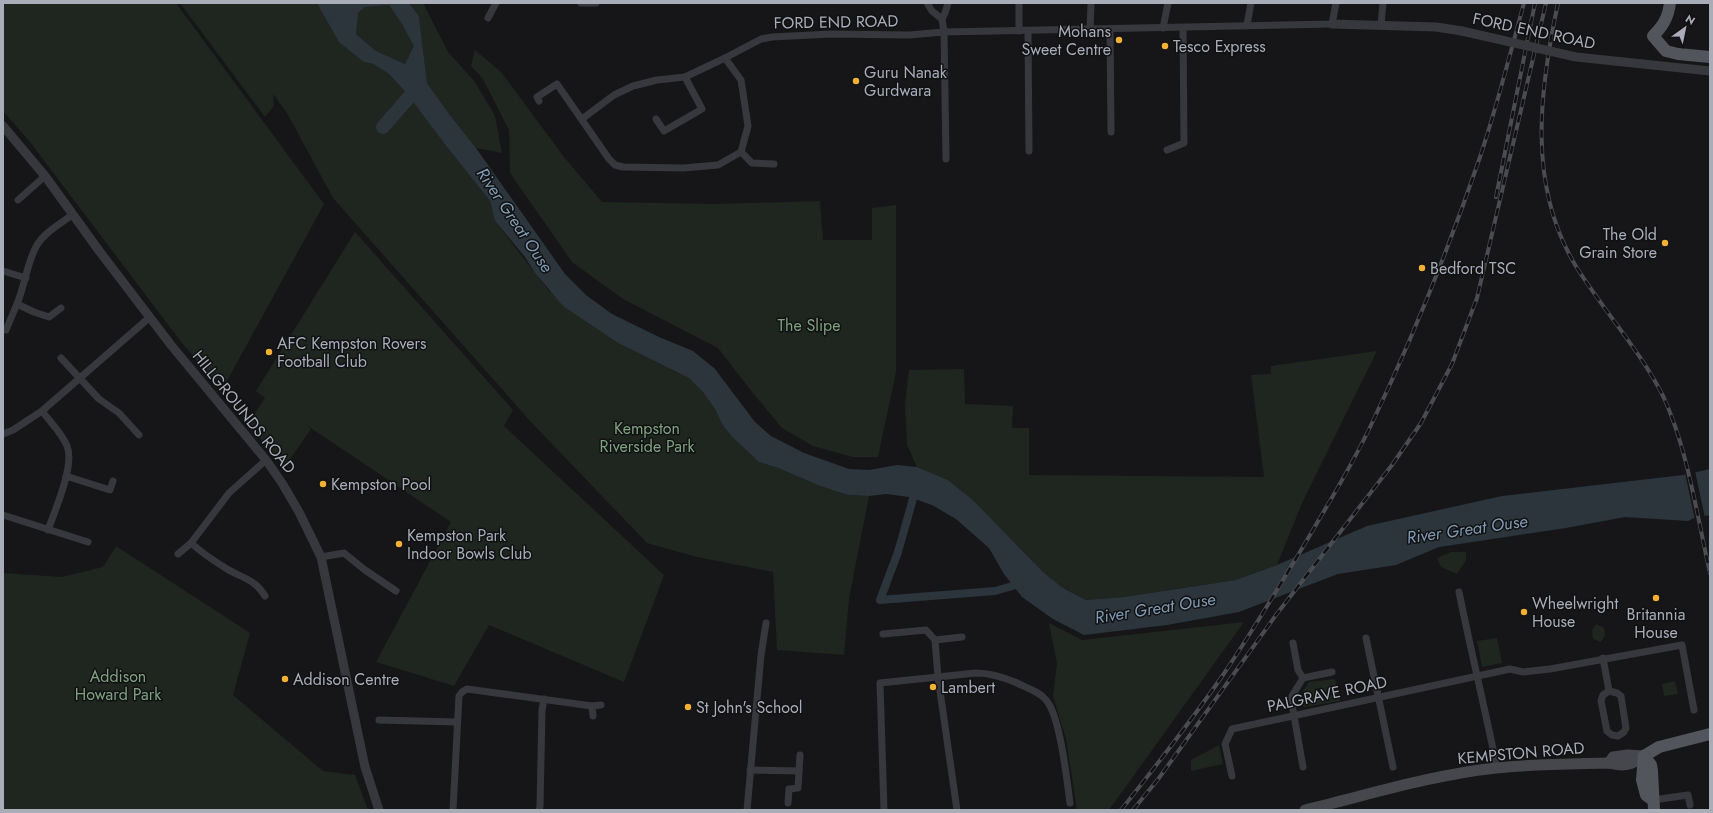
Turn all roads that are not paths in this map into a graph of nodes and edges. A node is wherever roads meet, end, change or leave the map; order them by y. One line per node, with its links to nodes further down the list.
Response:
1 (496, 3): 13 (street)
2 (581, 3): 3 (street)
3 (596, 3)
4 (927, 3): 14 (street)
5 (948, 3): 14 (street)
6 (1019, 3): 22 (street)
7 (1091, 3): 20 (street)
8 (1168, 3): 18 (street)
9 (1251, 3): 16 (street)
10 (1336, 3): 15 (street)
11 (1383, 3): 17 (street)
12 (1670, 3): 25 (main road)
13 (488, 18)
14 (942, 19): 24 (street)
15 (1332, 24): 16 (street, FORD END ROAD); 17 (street, FORD END ROAD)
16 (1247, 25): 19 (street, FORD END ROAD)
17 (1381, 26): 27 (street, FORD END ROAD, bridge)
18 (1163, 28): 19 (street, FORD END ROAD); 21 (street, FORD END ROAD)
19 (1183, 28): 34 (street)
20 (1090, 30): 21 (street, FORD END ROAD); 23 (street, FORD END ROAD)
21 (1110, 30): 33 (street)
22 (1019, 31): 23 (street, FORD END ROAD); 24 (street, FORD END ROAD)
23 (1028, 31): 36 (street)
24 (944, 32): 26 (street, FORD END ROAD); 37 (street)
25 (1710, 57)
26 (725, 58): 28 (street, FORD END ROAD); 35 (street)
27 (1710, 70)
28 (685, 77): 30 (street, FORD END ROAD); 31 (street)
29 (539, 101): 30 (street)
30 (582, 119): 35 (street)
31 (656, 119)
32 (3, 126): 39 (street, HILLGROUNDS ROAD)
33 (1111, 132)
34 (1167, 150)
35 (741, 152): 38 (street)
36 (1029, 152)
37 (946, 159)
38 (774, 164)
39 (45, 176): 40 (street); 41 (street, HILLGROUNDS ROAD)
40 (18, 200)
41 (72, 215): 43 (street); 46 (street, HILLGROUNDS ROAD)
42 (3, 271): 43 (street)
43 (26, 278): 44 (street)
44 (17, 304): 45 (street); 47 (street)
45 (61, 308)
46 (150, 317): 49 (street); 53 (street, HILLGROUNDS ROAD)
47 (6, 330)
48 (61, 358): 49 (street)
49 (80, 379): 50 (street); 52 (street)
50 (42, 411): 51 (street); 54 (street)
51 (3, 434)
52 (139, 435)
53 (266, 460): 59 (street); 61 (street, HILLGROUNDS ROAD)
54 (66, 476): 55 (street); 57 (street)
55 (113, 481)
56 (3, 515): 57 (street)
57 (48, 530): 58 (street)
58 (88, 542)
59 (191, 543): 60 (street); 64 (street)
60 (178, 554)
61 (321, 558): 62 (street); 99 (street, HILLGROUNDS ROAD)
62 (396, 591)
63 (1459, 592): 74 (street)
64 (265, 596)
65 (766, 623): 92 (street)
66 (883, 634): 69 (street)
67 (962, 637): 69 (street)
68 (1366, 638): 77 (street)
69 (935, 640): 73 (street)
70 (1293, 643): 75 (street)
71 (1603, 658): 74 (street, PALGRAVE ROAD); 76 (street); 81 (street, PALGRAVE ROAD)
72 (1332, 672): 75 (street)
73 (938, 677): 96 (street); 103 (street); 104 (street)
74 (1476, 677): 77 (street, PALGRAVE ROAD); 91 (street)
75 (1303, 678): 82 (street)
76 (1609, 691): 76 (street)
77 (1379, 697): 82 (street, PALGRAVE ROAD); 90 (street)
78 (544, 699): 79 (street); 85 (street); 101 (street)
79 (592, 706): 80 (street); 83 (street)
80 (601, 706)
81 (1694, 710)
82 (1293, 715): 89 (street); 94 (street, PALGRAVE ROAD)
83 (592, 716)
84 (379, 720): 85 (street)
85 (458, 722): 100 (street)
86 (1710, 734): 88 (main road)
87 (800, 755): 93 (street)
88 (1644, 756): 91 (main road, KEMPSTON ROAD); 97 (main road)
89 (1303, 767)
90 (1393, 768)
91 (1497, 768): 105 (main road, KEMPSTON ROAD)
92 (750, 770): 93 (street); 102 (street)
93 (799, 771): 95 (street)
94 (1232, 776)
95 (788, 803)
96 (1070, 803)
97 (1653, 805): 98 (street)
98 (1690, 805)
99 (379, 810)
100 (453, 810)
101 (539, 810)
102 (747, 810)
103 (884, 810)
104 (957, 810)
105 (1305, 810)

